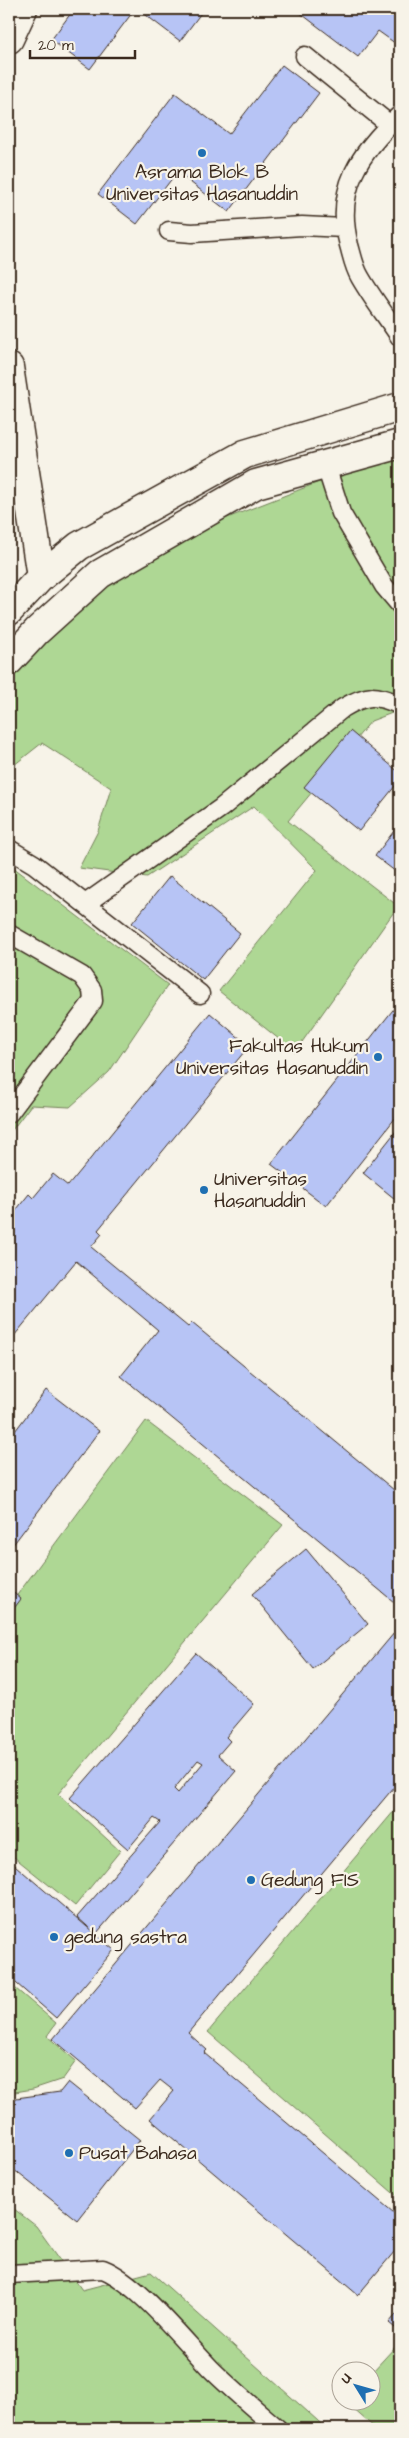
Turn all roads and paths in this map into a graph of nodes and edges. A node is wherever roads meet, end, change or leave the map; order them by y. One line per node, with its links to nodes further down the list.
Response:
1 (23, 9): 2 (street)
2 (9, 39)
3 (305, 56): 4 (lane)
4 (395, 120): 5 (lane)
5 (344, 228): 6 (lane); 7 (lane)
6 (169, 231)
7 (400, 337)
8 (9, 367): 12 (street)
9 (400, 408): 12 (street)
10 (400, 444): 11 (street)
11 (325, 463): 13 (lane); 15 (street)
12 (41, 577): 14 (street)
13 (400, 605)
14 (9, 611)
15 (9, 661)
16 (400, 705): 18 (lane)
17 (9, 848): 18 (lane)
18 (85, 904): 20 (lane)
19 (9, 934): 21 (lane)
20 (200, 994)
21 (9, 1113)
22 (9, 2274): 23 (lane)
23 (278, 2429)

